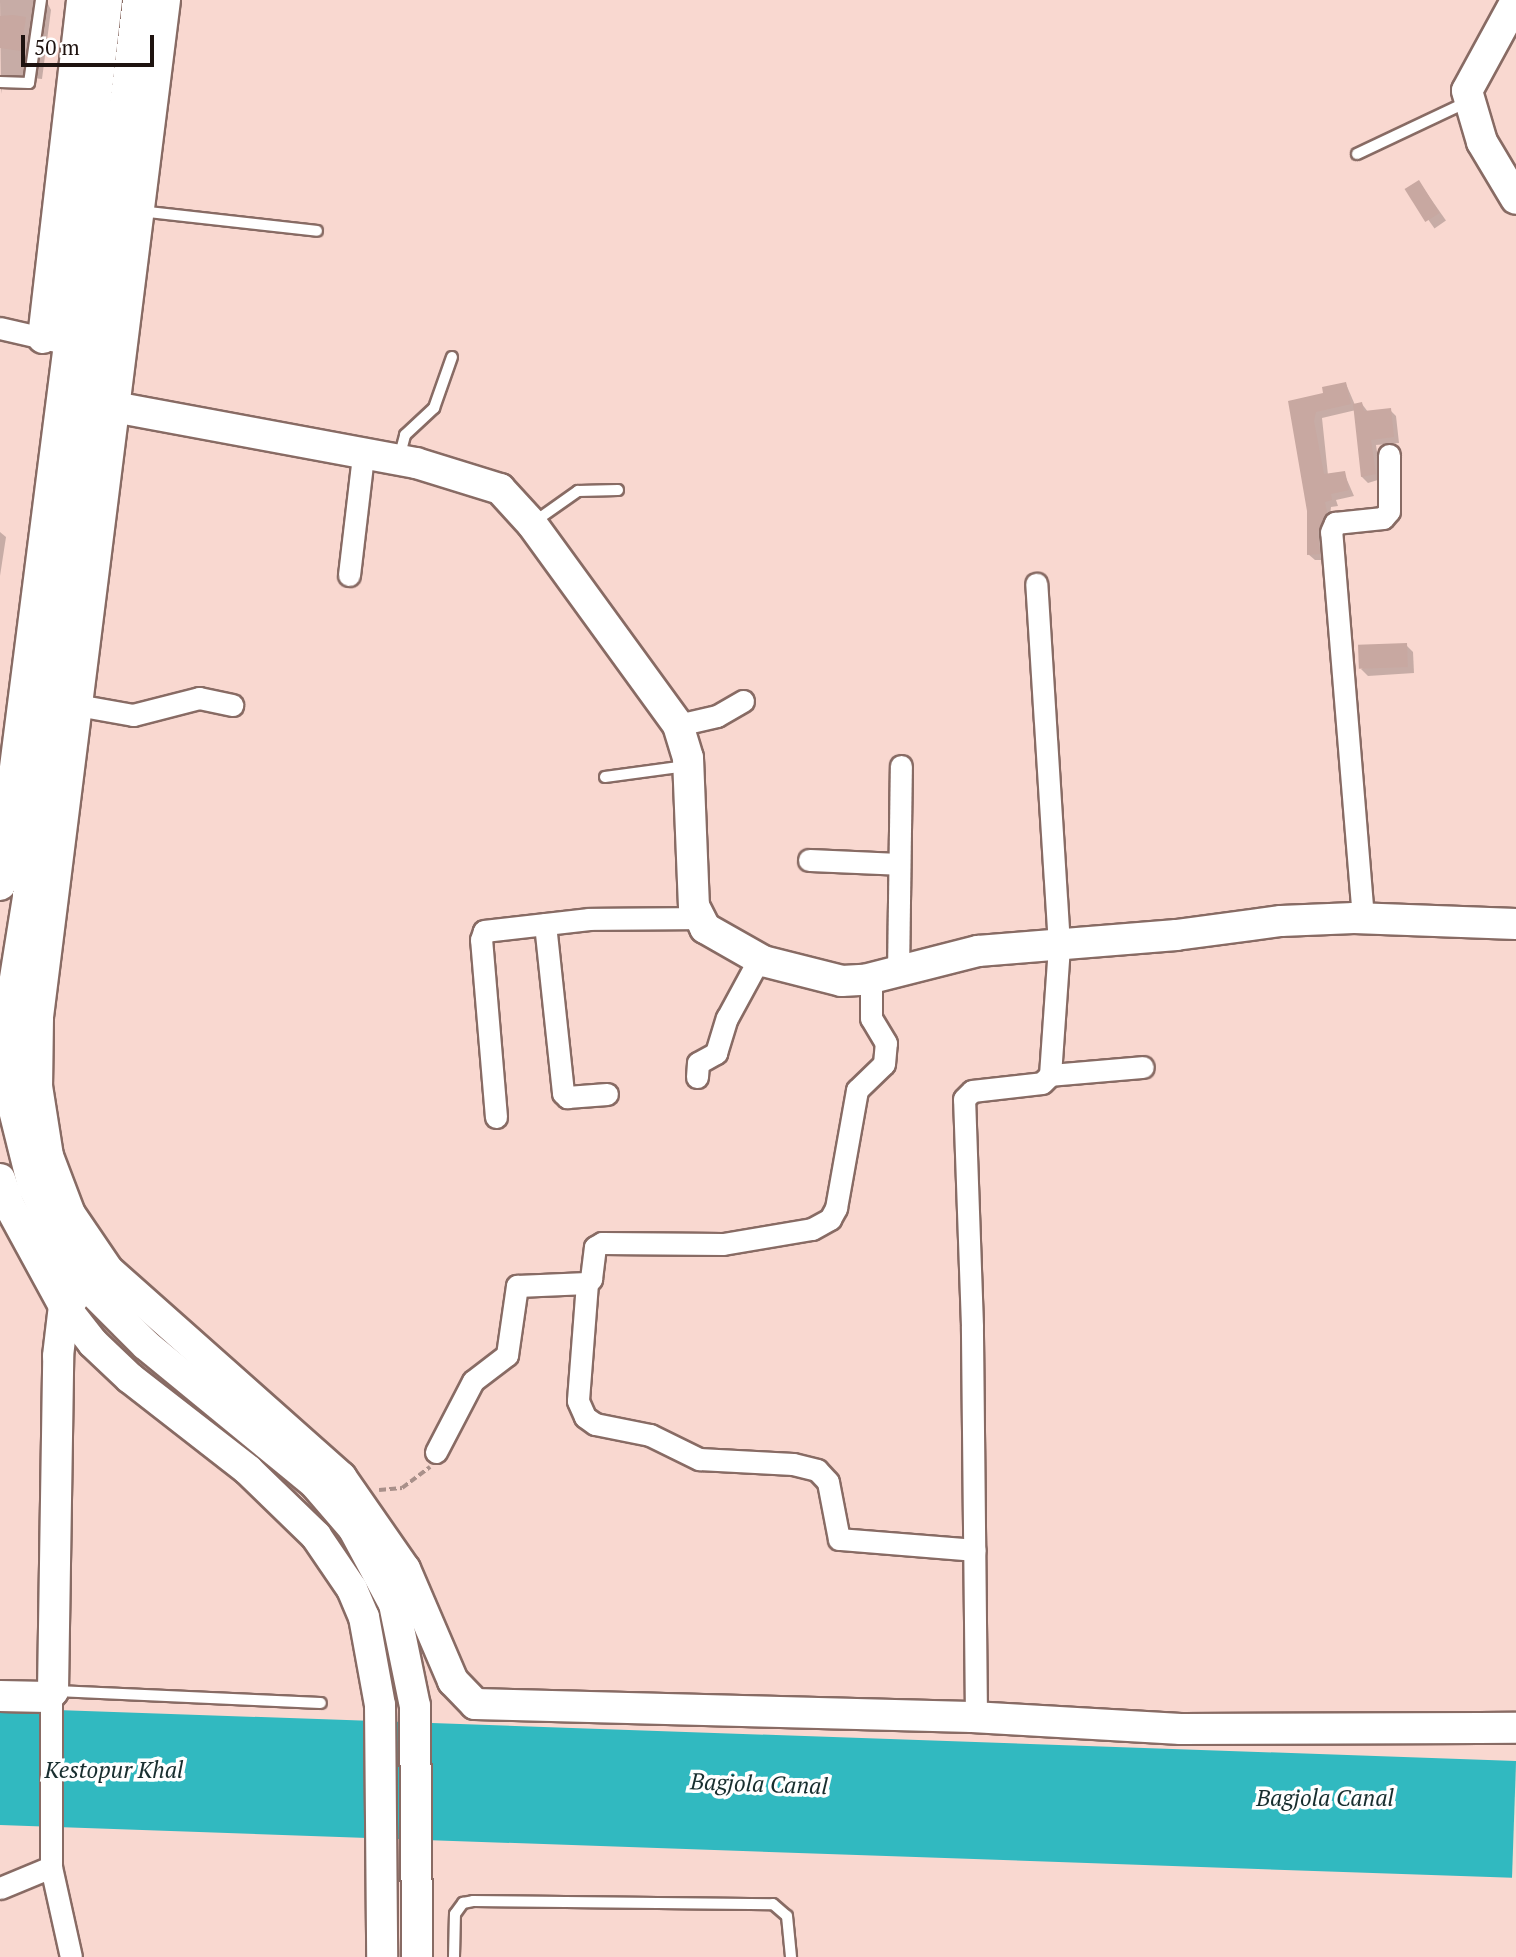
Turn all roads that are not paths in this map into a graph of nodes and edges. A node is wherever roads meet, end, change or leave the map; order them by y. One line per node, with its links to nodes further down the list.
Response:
1 (41, 0): 7 (lane)
2 (82, 0): 14 (street)
3 (107, 0): 14 (street)
4 (138, 0): 14 (street)
5 (165, 0): 11 (street)
6 (1516, 1): 8 (street)
7 (0, 82)
8 (1469, 101): 9 (lane); 10 (street)
9 (1357, 154)
10 (1516, 198)
11 (137, 210): 12 (lane); 14 (street)
12 (317, 231)
13 (0, 328): 14 (street)
14 (82, 346): 16 (street); 33 (street); 47 (street)
15 (452, 357): 19 (lane)
16 (114, 407): 17 (street); 25 (street)
17 (363, 455): 19 (street); 22 (street)
18 (1389, 455): 34 (street)
19 (398, 461): 21 (street)
20 (618, 490): 21 (lane)
21 (532, 524): 27 (street)
22 (349, 575)
23 (1036, 584): 38 (street)
24 (743, 701): 27 (street)
25 (77, 705): 26 (street); 47 (street)
26 (232, 705)
27 (678, 725): 28 (street)
28 (688, 765): 30 (lane); 35 (street)
29 (901, 766): 32 (street)
30 (605, 777)
31 (809, 860): 32 (street)
32 (899, 864): 40 (street)
33 (0, 884)
34 (1363, 918): 37 (street); 38 (street)
35 (699, 919): 36 (street); 39 (street)
36 (545, 924): 44 (street); 45 (street)
37 (1516, 924)
38 (1059, 945): 40 (street); 42 (street)
39 (759, 959): 40 (street); 43 (street)
40 (884, 976): 48 (street)
41 (1143, 1067): 42 (street)
42 (1050, 1074): 51 (street)
43 (697, 1077)
44 (607, 1094)
45 (496, 1116)
46 (0, 1179): 49 (street)
47 (98, 1278): 49 (street); 55 (street); 61 (street)
48 (587, 1283): 50 (street); 51 (street)
49 (64, 1306): 53 (street); 60 (street)
50 (436, 1452)
51 (975, 1549): 55 (street)
52 (0, 1696): 53 (street)
53 (52, 1700): 54 (lane); 57 (street)
54 (321, 1703)
55 (976, 1717): 56 (street)
56 (1516, 1728)
57 (51, 1867): 58 (street); 59 (street)
58 (0, 1888)
59 (71, 1957)
60 (382, 1957)
61 (417, 1957)
62 (454, 1957): 63 (lane)
63 (790, 1957)

